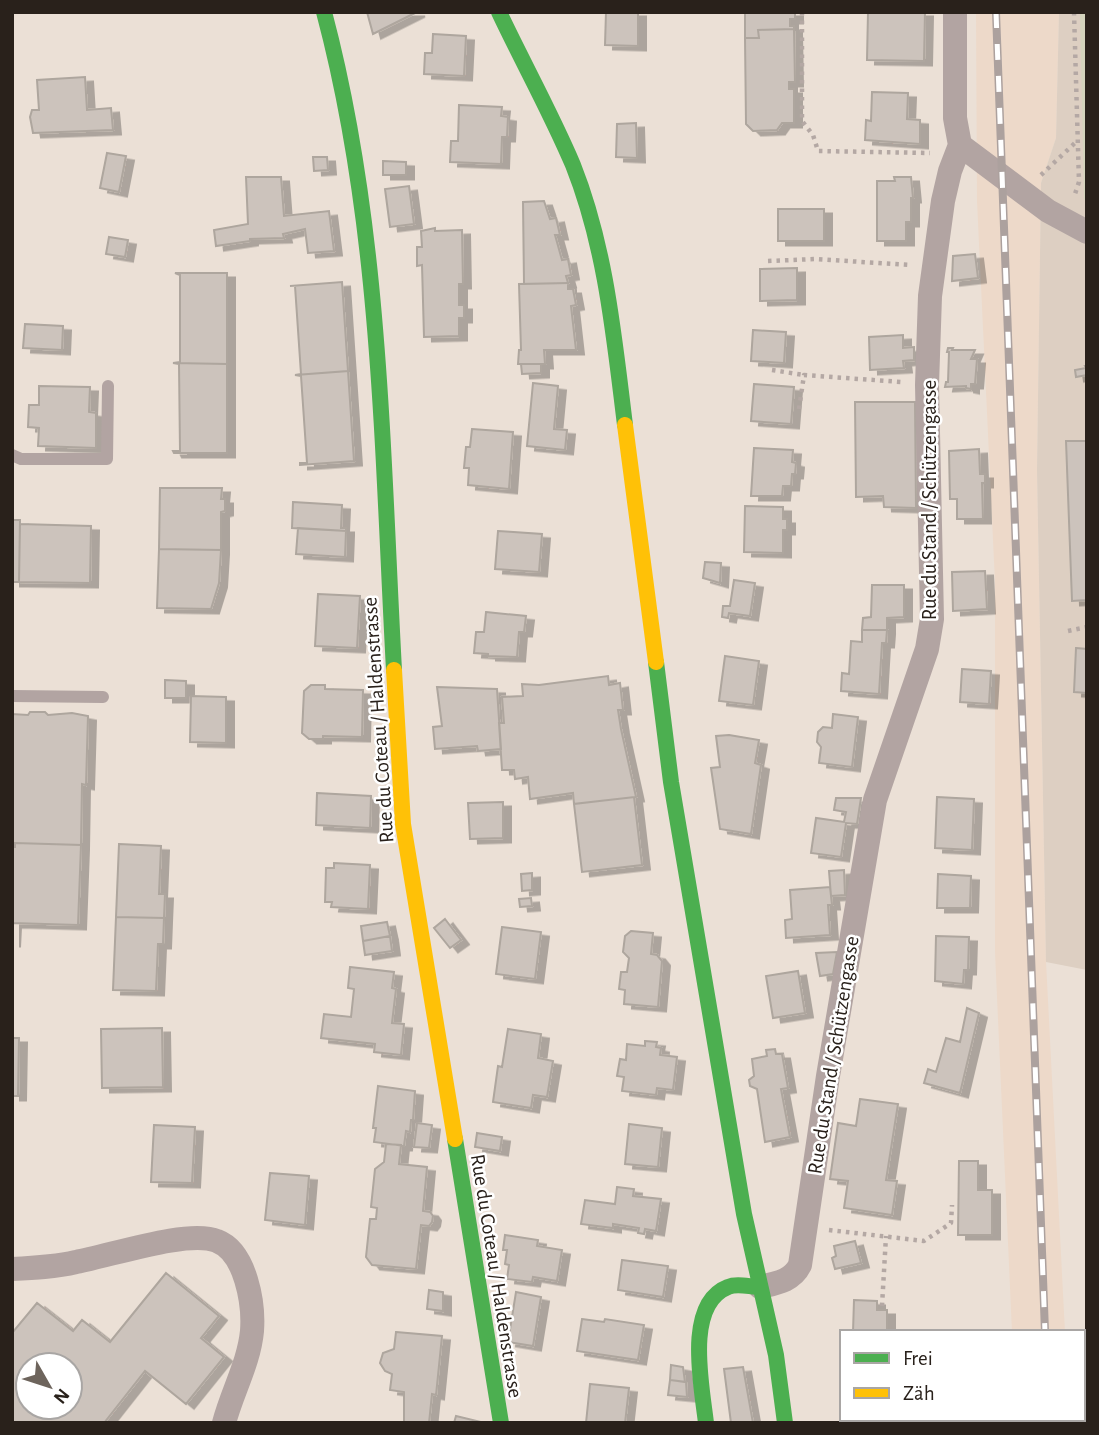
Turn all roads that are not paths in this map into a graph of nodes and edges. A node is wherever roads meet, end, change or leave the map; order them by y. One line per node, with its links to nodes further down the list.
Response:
1 (324, 12): 13 (street, Rue du Coteau / Haldenstrasse)
2 (499, 12): 11 (street)
3 (955, 12): 4 (street, Rue du Stand / Schützengasse)
4 (960, 145): 5 (street); 11 (street, Rue du Stand / Schützengasse)
5 (1087, 232)
6 (108, 386): 7 (lane)
7 (12, 455)
8 (12, 696): 9 (lane)
9 (103, 696)
10 (12, 1269): 12 (street)
11 (760, 1287): 14 (street); 15 (street)
12 (224, 1423)
13 (500, 1423)
14 (706, 1423)
15 (785, 1423)

